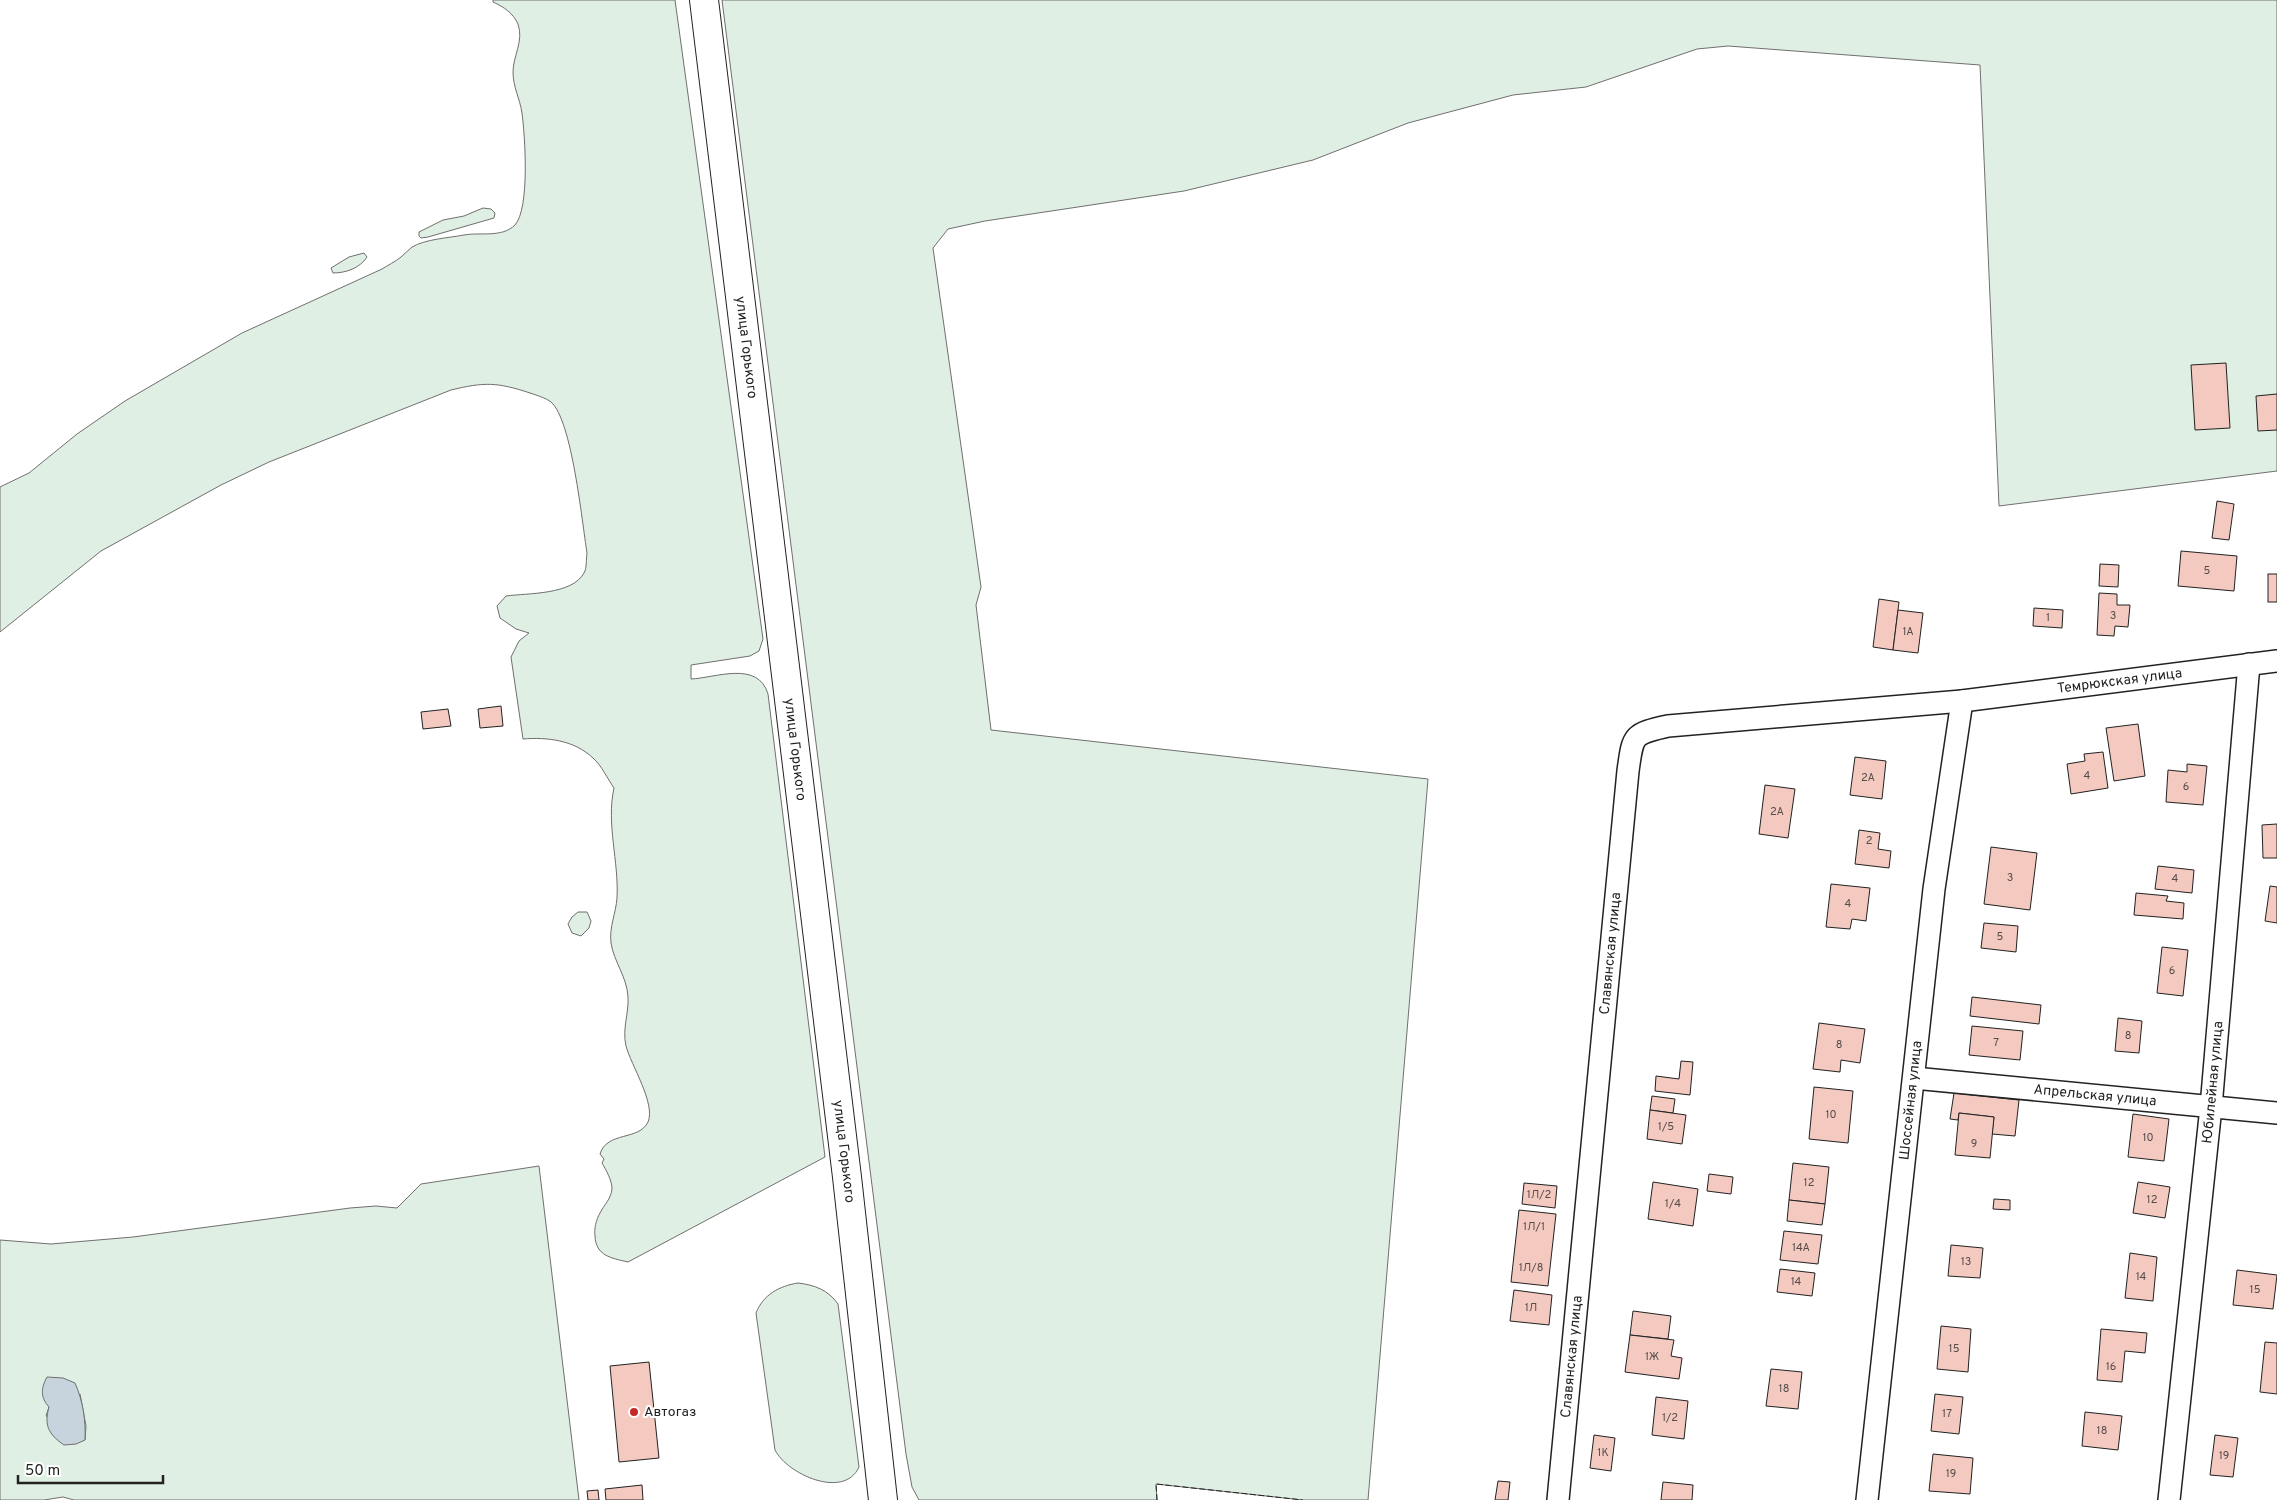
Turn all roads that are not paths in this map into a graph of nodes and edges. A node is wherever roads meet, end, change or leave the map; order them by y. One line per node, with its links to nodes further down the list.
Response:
1 (704, 0): 8 (main road, улица Горького)
2 (2277, 661): 3 (street, Темрюкская улица)
3 (2249, 664): 4 (street, Темрюкская улица); 6 (street, Юбилейная улица)
4 (1962, 701): 5 (street, Шоссейная улица); 11 (street, Славянская улица)
5 (1914, 1078): 6 (street, Апрельская улица); 12 (street, Шоссейная улица)
6 (2211, 1107): 7 (street, Апрельская улица); 13 (street, Юбилейная улица)
7 (2277, 1113)
8 (880, 1469): 9 (main road, улица Горького); 10 (street)
9 (883, 1500)
10 (894, 1500)
11 (1558, 1500)
12 (1868, 1500)
13 (2169, 1500)

